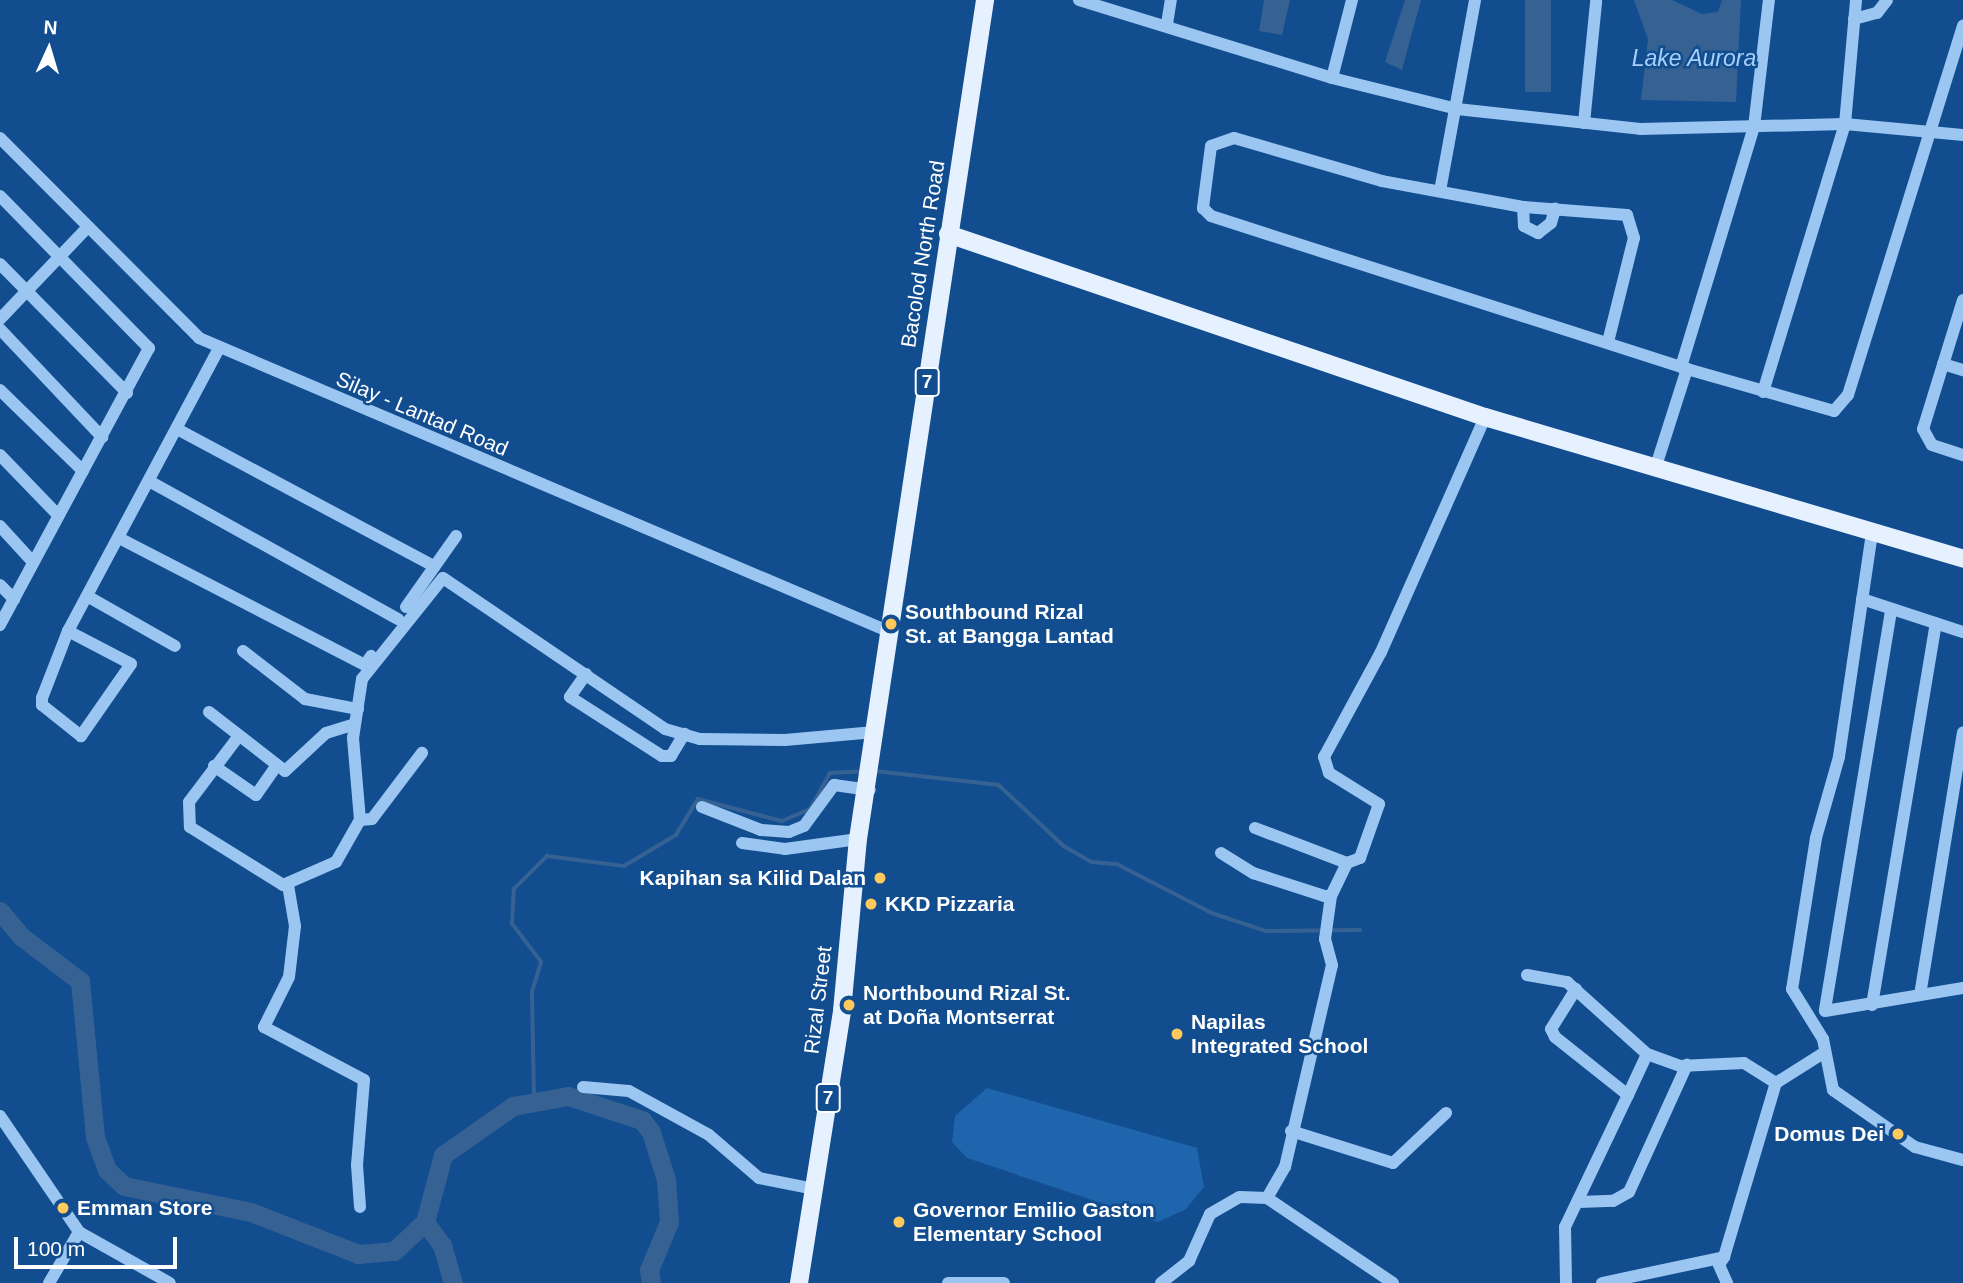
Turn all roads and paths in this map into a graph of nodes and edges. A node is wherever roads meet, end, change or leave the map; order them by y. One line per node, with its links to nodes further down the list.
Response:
1 (985, 0): 26 (main road, Bacolod North Road / 7)
2 (1079, 0): 11 (street)
3 (1171, 0): 11 (street)
4 (1353, 0): 13 (street)
5 (1475, 0): 14 (street)
6 (1769, 0): 17 (street)
7 (1856, 0): 10 (street)
8 (1887, 0): 10 (street)
9 (1596, 2): 15 (street)
10 (1854, 19): 16 (street)
11 (1167, 24): 13 (street)
12 (1963, 26): 18 (street)
13 (1332, 78): 14 (street)
14 (1457, 109): 15 (street); 21 (street)
15 (1584, 123): 17 (street)
16 (1845, 124): 17 (street); 18 (street); 39 (street)
17 (1754, 127): 36 (street)
18 (1931, 131): 19 (street); 39 (street)
19 (1963, 135)
20 (0, 138): 25 (street, Silay - Lantad Road)
21 (1440, 191): 23 (street); 33 (street)
22 (0, 196): 27 (street)
23 (1523, 207): 24 (street); 24 (street)
24 (1555, 209): 33 (street)
25 (87, 229): 27 (street); 34 (street, Silay - Lantad Road)
26 (948, 234): 41 (main road); 66 (main road, Bacolod North Road / 7)
27 (58, 255): 29 (street); 40 (street)
28 (0, 264): 29 (street)
29 (26, 290): 31 (street); 40 (street)
30 (1963, 300): 35 (street)
31 (0, 319)
32 (0, 329): 43 (street)
33 (1608, 342): 36 (street)
34 (219, 348): 42 (street); 66 (street, Silay - Lantad Road)
35 (1943, 364): 37 (street); 45 (street)
36 (1684, 368): 39 (street); 46 (street)
37 (1963, 370)
38 (0, 390): 47 (street)
39 (1763, 392)
40 (127, 393): 43 (street)
41 (1485, 416): 46 (main road); 91 (street)
42 (177, 429): 48 (street); 56 (street)
43 (102, 437): 47 (street)
44 (0, 455): 49 (street)
45 (1963, 456)
46 (1656, 466): 51 (main road)
47 (83, 471): 49 (street)
48 (149, 481): 53 (street); 62 (street)
49 (58, 515): 55 (street)
50 (0, 526): 55 (street)
51 (1872, 533): 54 (main road); 60 (street)
52 (456, 536): 56 (street)
53 (118, 538): 58 (street); 62 (street)
54 (1963, 559)
55 (32, 561): 59 (street)
56 (434, 566): 62 (street)
57 (0, 585): 59 (street)
58 (87, 596): 65 (street); 68 (street)
59 (14, 599): 64 (street)
60 (1861, 599): 61 (street); 99 (street)
61 (1891, 611): 63 (street); 98 (street)
62 (398, 619)
63 (1936, 624): 67 (street); 98 (street)
64 (0, 625)
65 (68, 631): 65 (street)
66 (890, 632): 74 (main road, Bacolod North Road / 7)
67 (1963, 632)
68 (175, 646)
69 (243, 651): 71 (street)
70 (586, 674): 71 (street); 76 (street); 76 (street)
71 (358, 709): 73 (street)
72 (209, 712): 77 (street)
73 (353, 724): 81 (street); 86 (street)
74 (875, 732): 76 (street); 79 (main road, Bacolod North Road / 7)
75 (1963, 733): 97 (street)
76 (684, 734)
77 (238, 737): 80 (street); 81 (street)
78 (422, 752): 86 (street)
79 (872, 764): 82 (main road, Rizal Street / 7)
80 (214, 766): 83 (street); 92 (street)
81 (275, 768): 83 (street)
82 (871, 787): 84 (street); 88 (main road, Rizal Street / 7)
83 (256, 795): 85 (street)
84 (702, 807)
85 (248, 808)
86 (360, 820): 92 (street)
87 (1255, 828): 91 (street)
88 (858, 839): 89 (street); 109 (main road, Rizal Street / 7)
89 (742, 843)
90 (1221, 853): 93 (street)
91 (1347, 863): 93 (street)
92 (288, 885): 112 (street)
93 (1331, 896): 107 (street)
94 (1527, 975): 96 (street)
95 (1963, 988): 97 (street)
96 (1576, 989): 100 (street); 104 (street)
97 (1920, 995): 98 (street)
98 (1872, 1005)
99 (1825, 1052): 102 (street); 108 (street)
100 (1647, 1054): 101 (street); 104 (street)
101 (1687, 1065): 102 (street); 111 (street)
102 (1776, 1083): 114 (street)
103 (583, 1087): 109 (street)
104 (1628, 1095): 111 (street)
105 (1446, 1113): 107 (street)
106 (0, 1116): 113 (street)
107 (1291, 1131): 110 (street)
108 (1963, 1160)
109 (814, 1189): 116 (main road, Rizal Street / 7)
110 (1267, 1198): 121 (street); 122 (street)
111 (1579, 1202): 123 (street)
112 (360, 1208)
113 (79, 1232): 117 (street); 118 (street)
114 (1724, 1257): 115 (street); 125 (street)
115 (1645, 1279): 124 (street)
116 (803, 1282)
117 (49, 1283)
118 (170, 1283)
119 (948, 1283): 120 (street)
120 (1004, 1283)
121 (1161, 1283)
122 (1393, 1283)
123 (1566, 1283)
124 (1602, 1283)
125 (1727, 1283)

